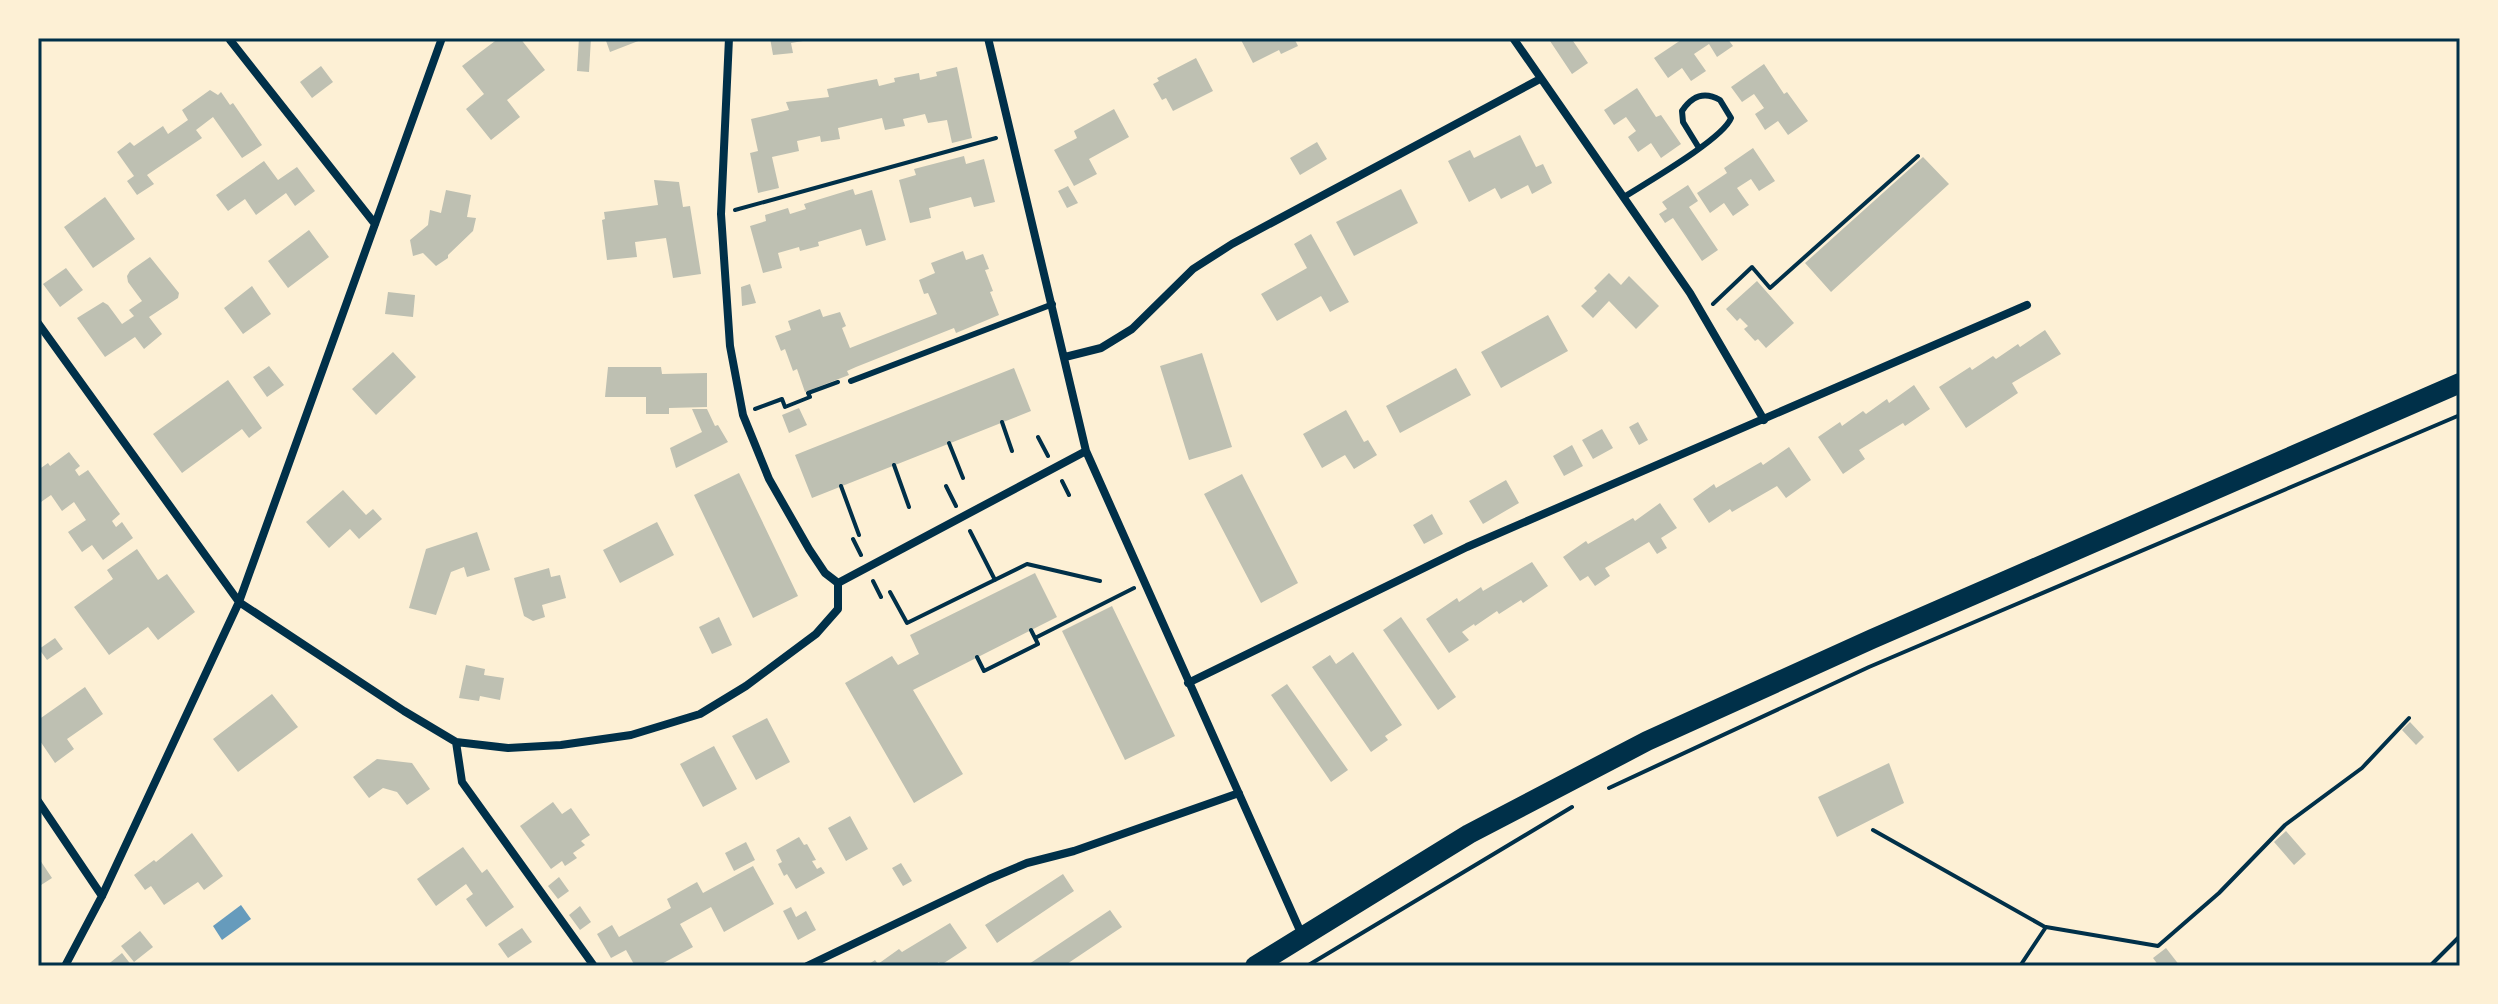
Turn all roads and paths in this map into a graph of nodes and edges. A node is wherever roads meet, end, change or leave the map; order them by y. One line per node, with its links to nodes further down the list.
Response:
1 (442, 38): 12 (street)
2 (729, 38): 11 (street)
3 (988, 38): 7 (street)
4 (1513, 38): 6 (street)
5 (230, 40): 12 (street)
6 (1540, 79): 10 (street); 17 (street)
7 (1010, 134): 11 (path); 13 (street)
8 (1699, 148): 8 (lane); 10 (lane)
9 (1918, 156): 15 (path)
10 (1624, 197): 22 (street)
11 (721, 214): 20 (street)
12 (375, 224): 38 (street)
13 (1053, 304): 17 (street); 18 (lane)
14 (2027, 305): 22 (street)
15 (1708, 308)
16 (38, 323): 38 (street)
17 (1065, 357): 26 (street)
18 (851, 381): 20 (path)
19 (2460, 383): 52 (main road)
20 (743, 415): 35 (street)
21 (2460, 415): 45 (path)
22 (1764, 420): 42 (street)
23 (1002, 422): 25 (path)
24 (949, 443): 28 (path)
25 (1012, 451)
26 (1086, 451): 35 (street); 36 (street)
27 (894, 465): 30 (path)
28 (963, 478)
29 (841, 486): 31 (path)
30 (909, 507)
31 (859, 535)
32 (976, 544): 33 (path)
33 (995, 580): 34 (path); 37 (path)
34 (1100, 581)
35 (838, 583): 44 (street)
36 (1144, 583): 40 (path); 42 (street)
37 (890, 592)
38 (239, 602): 44 (street); 50 (street)
39 (1031, 630): 40 (path)
40 (1035, 638): 41 (path)
41 (977, 657)
42 (1188, 683): 46 (street)
43 (2409, 718): 51 (path)
44 (456, 742): 55 (street)
45 (1603, 791)
46 (1239, 793): 52 (street); 56 (street)
47 (38, 801): 50 (street)
48 (1575, 805): 58 (path)
49 (1873, 830): 51 (path)
50 (102, 896): 54 (street)
51 (2046, 927): 59 (path)
52 (1302, 935): 57 (main road)
53 (2460, 936): 60 (path)
54 (65, 966)
55 (594, 966)
56 (807, 966)
57 (1255, 966)
58 (1307, 966)
59 (2020, 966)
60 (2430, 966)

